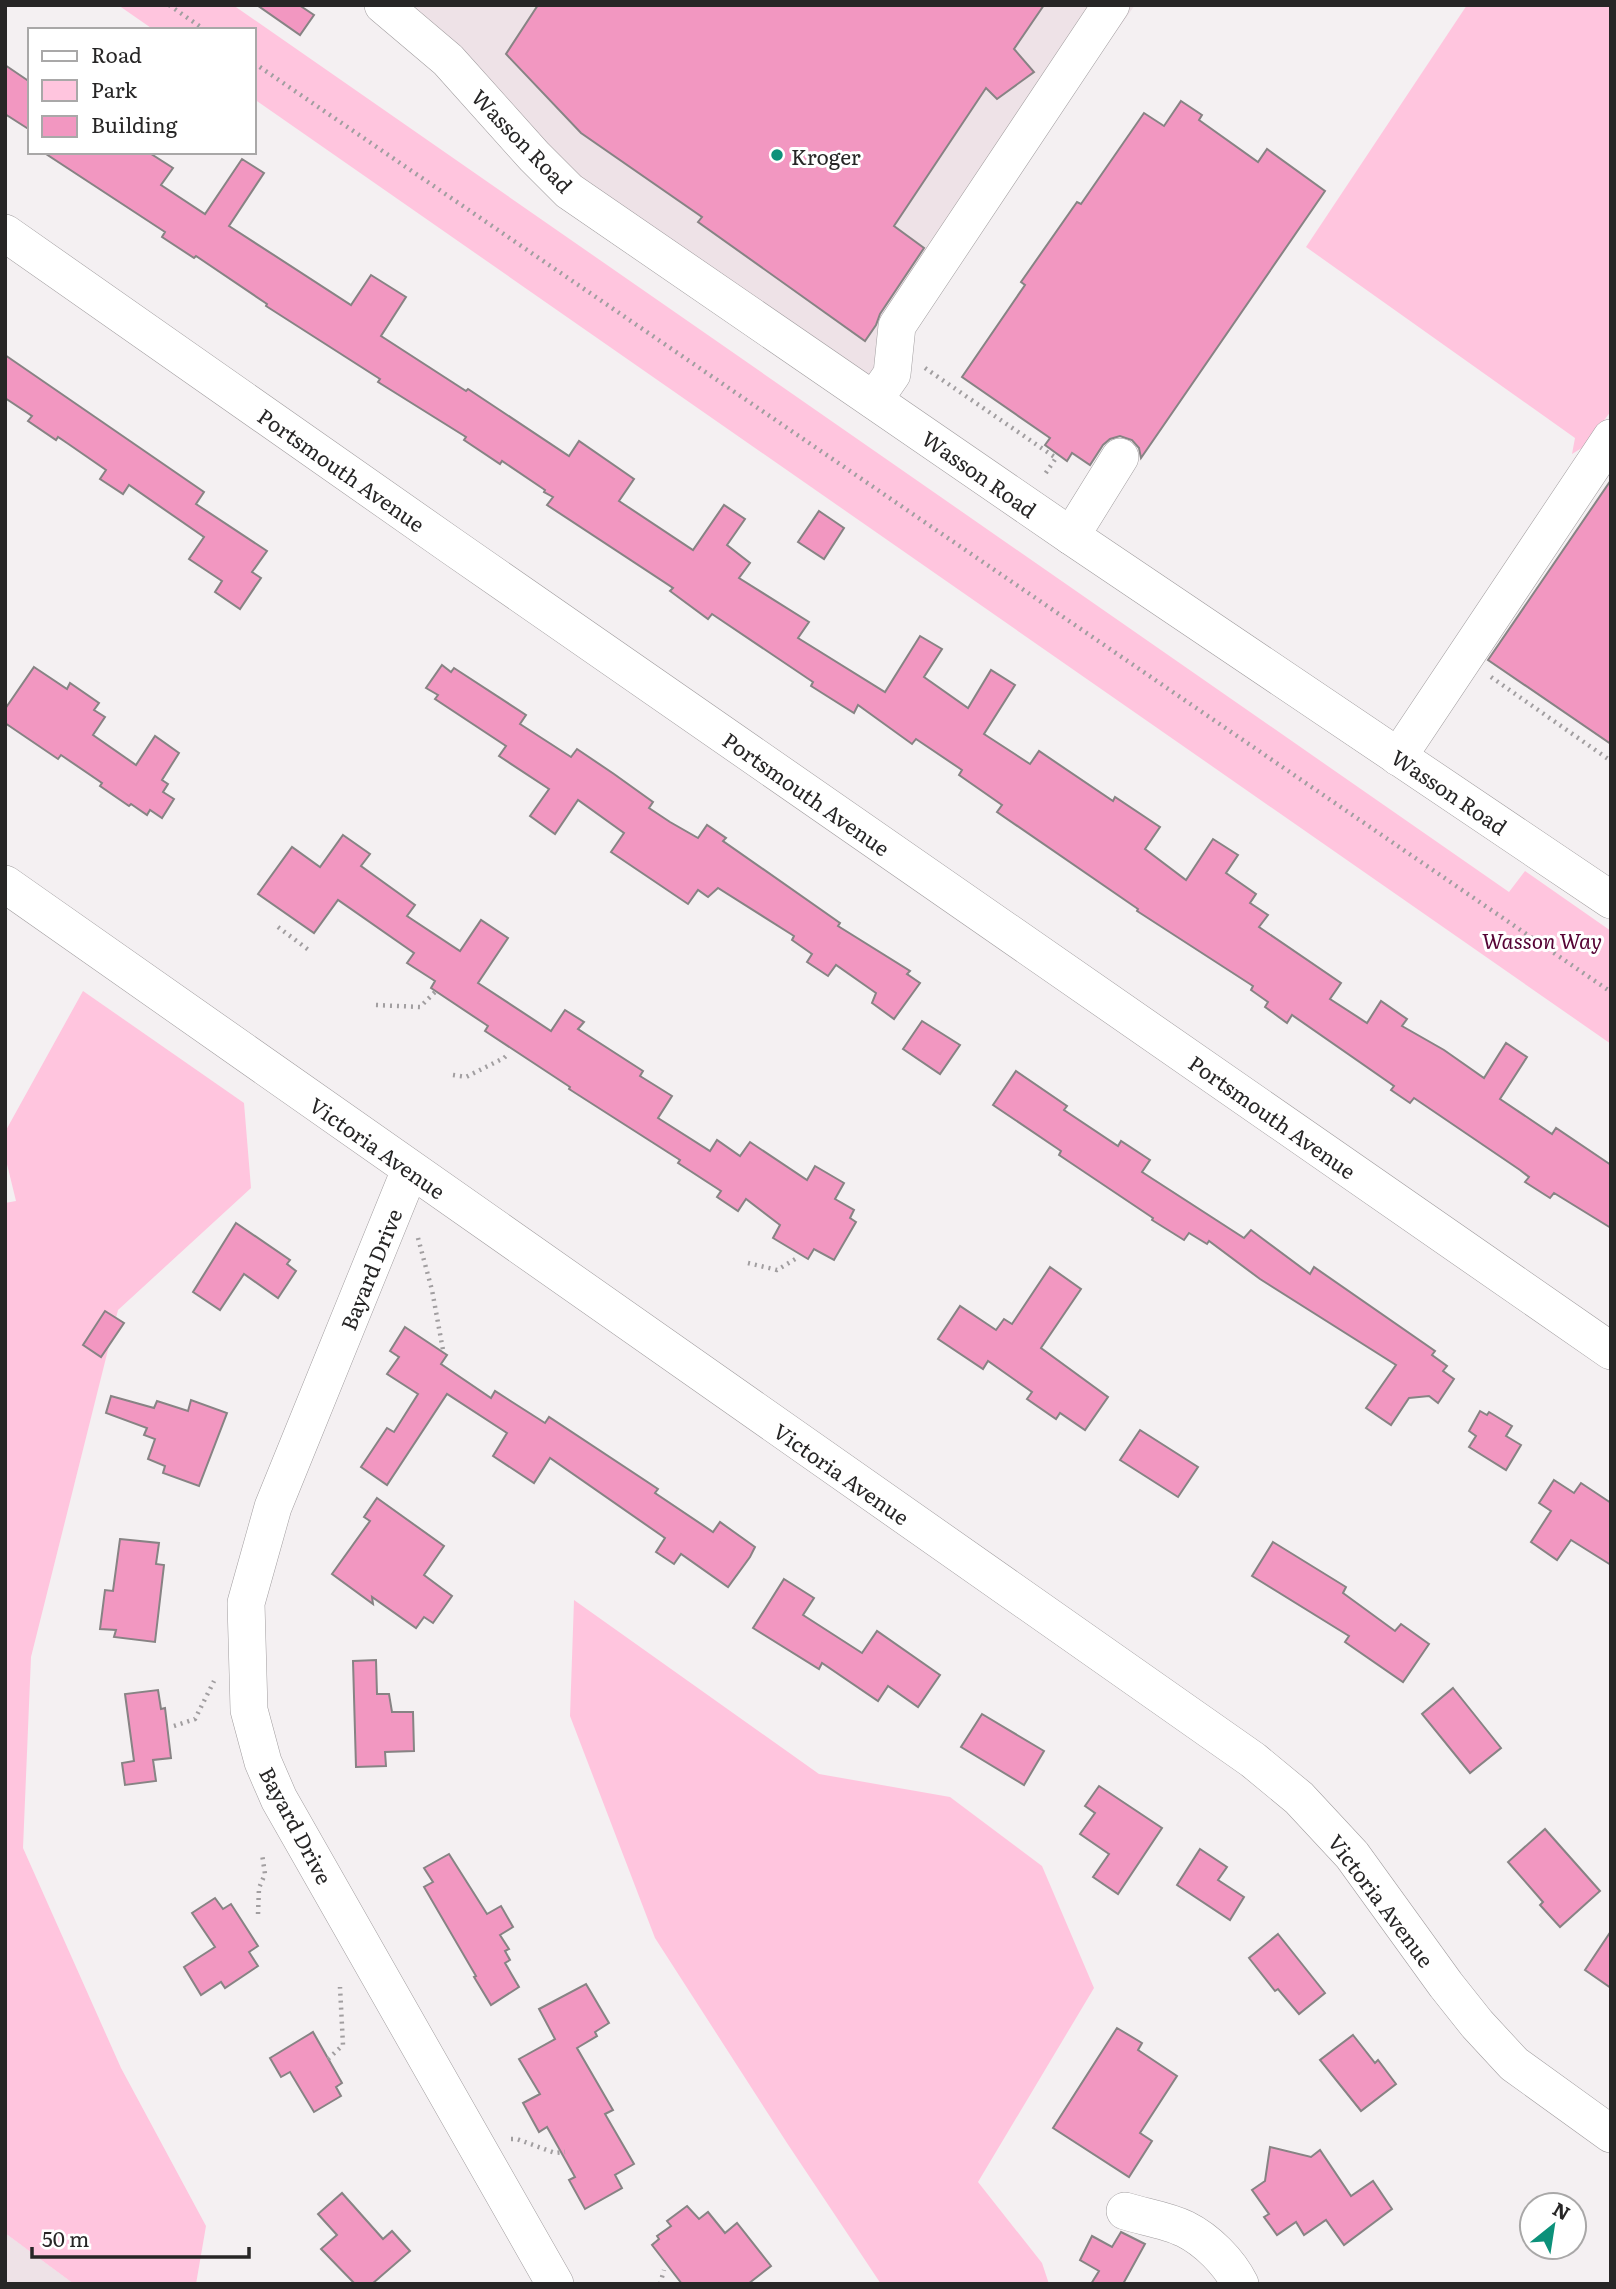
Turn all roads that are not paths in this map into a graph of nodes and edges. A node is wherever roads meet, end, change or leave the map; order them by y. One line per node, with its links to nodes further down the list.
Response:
1 (383, 5): 4 (street, Wasson Road)
2 (1111, 5): 4 (street)
3 (5, 233): 12 (street, Portsmouth Avenue)
4 (874, 401): 7 (street, Wasson Road)
5 (1611, 438): 8 (street)
6 (1120, 457): 7 (street)
7 (1071, 536): 8 (street, Wasson Road)
8 (1398, 757): 10 (street, Wasson Road)
9 (5, 884): 11 (street, Victoria Avenue)
10 (1611, 900)
11 (410, 1170): 13 (street, Victoria Avenue); 15 (street, Bayard Drive)
12 (1611, 1351)
13 (1611, 2134)
14 (1125, 2211): 16 (street)
15 (555, 2284)
16 (1240, 2284)

